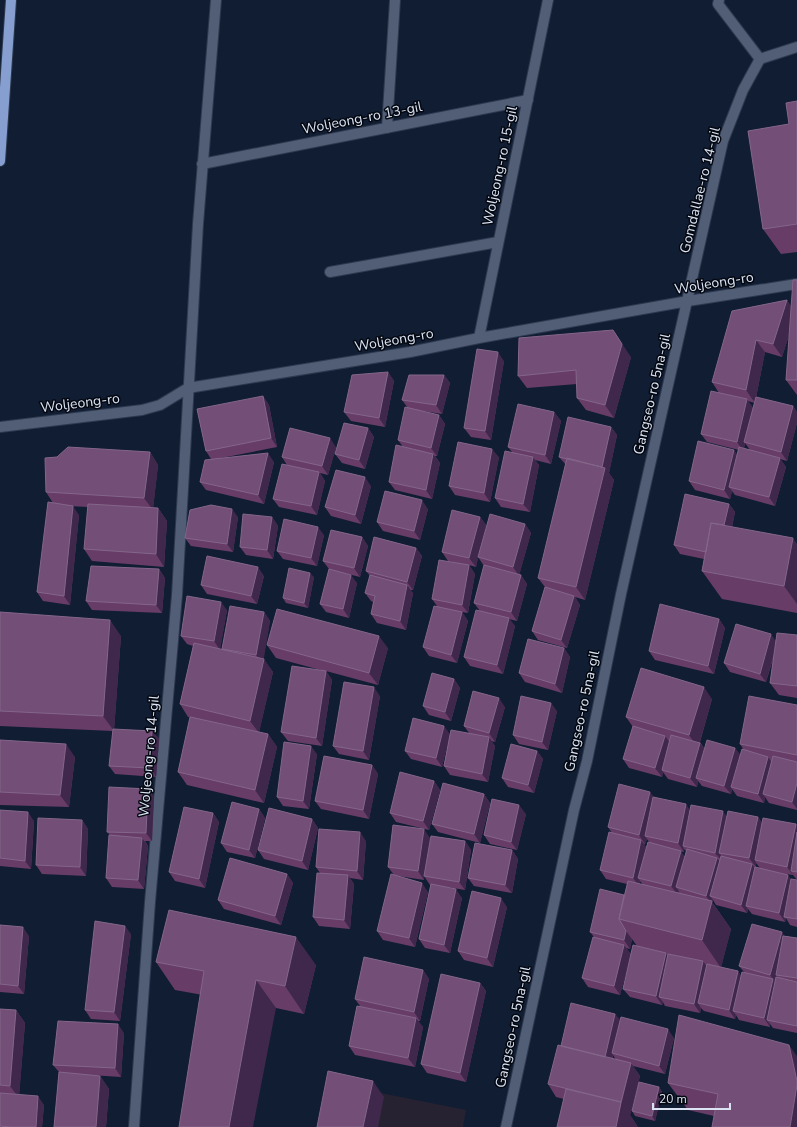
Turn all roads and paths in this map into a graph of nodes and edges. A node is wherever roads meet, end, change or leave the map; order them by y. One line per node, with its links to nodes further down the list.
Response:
1 (11, 0): 10 (main road)
2 (216, 0): 11 (street)
3 (395, 0): 9 (street)
4 (548, 0): 8 (street, Woljeong-ro 15-gil)
5 (720, 0): 7 (street)
6 (797, 47): 7 (street)
7 (760, 59): 15 (street, Gomdallae-ro 14-gil)
8 (528, 100): 9 (street, Woljeong-ro 13-gil); 12 (street, Woljeong-ro 15-gil)
9 (387, 128): 11 (street, Woljeong-ro 13-gil)
10 (0, 161)
11 (202, 164): 17 (street)
12 (498, 242): 13 (street); 16 (street, Woljeong-ro 15-gil)
13 (330, 272)
14 (797, 284): 15 (street, Woljeong-ro)
15 (688, 301): 16 (street, Woljeong-ro); 20 (street, Gangseo-ro 5na-gil)
16 (479, 338): 17 (street, Woljeong-ro)
17 (188, 388): 18 (street, Woljeong-ro); 19 (street, Woljeong-ro 14-gil)
18 (0, 427)
19 (134, 1127)
20 (506, 1127)

